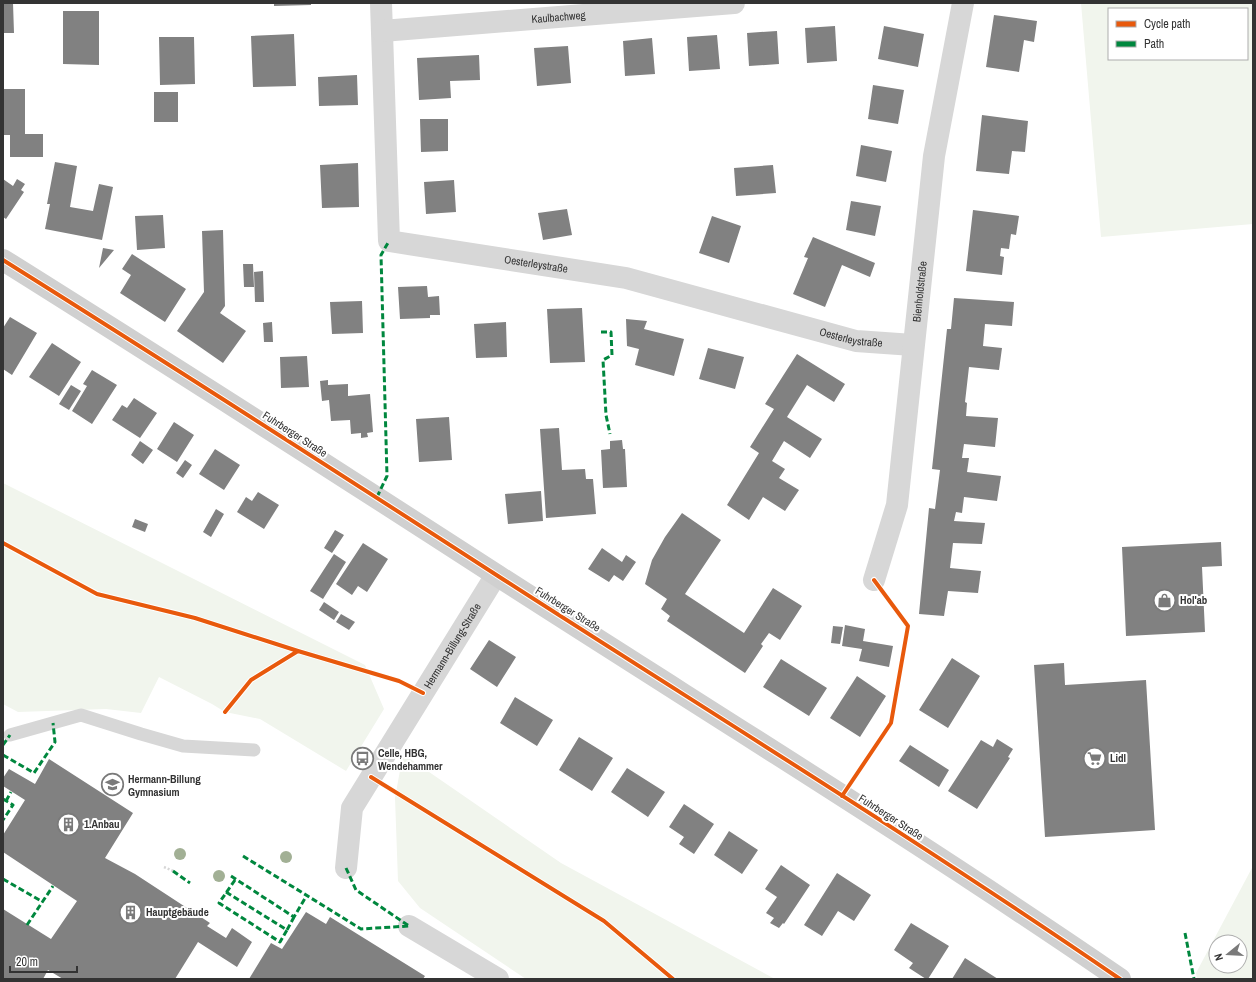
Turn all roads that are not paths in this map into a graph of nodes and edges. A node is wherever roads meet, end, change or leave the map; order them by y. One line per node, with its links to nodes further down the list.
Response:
1 (381, 3): 4 (street, Oesterleystraße)
2 (734, 3): 4 (street, Kaulbachweg)
3 (963, 3): 6 (street, Bienholdstraße)
4 (382, 31): 6 (street, Oesterleystraße)
5 (3, 260): 7 (main road, Fuhrberger Straße)
6 (914, 345): 8 (street, Bienholdstraße)
7 (496, 575): 11 (street, Hermann-Billung-Straße); 14 (main road, Fuhrberger Straße)
8 (874, 580)
9 (10, 735): 10 (lane)
10 (254, 750)
11 (346, 868)
12 (409, 926): 13 (street)
13 (498, 979)
14 (1120, 979)

